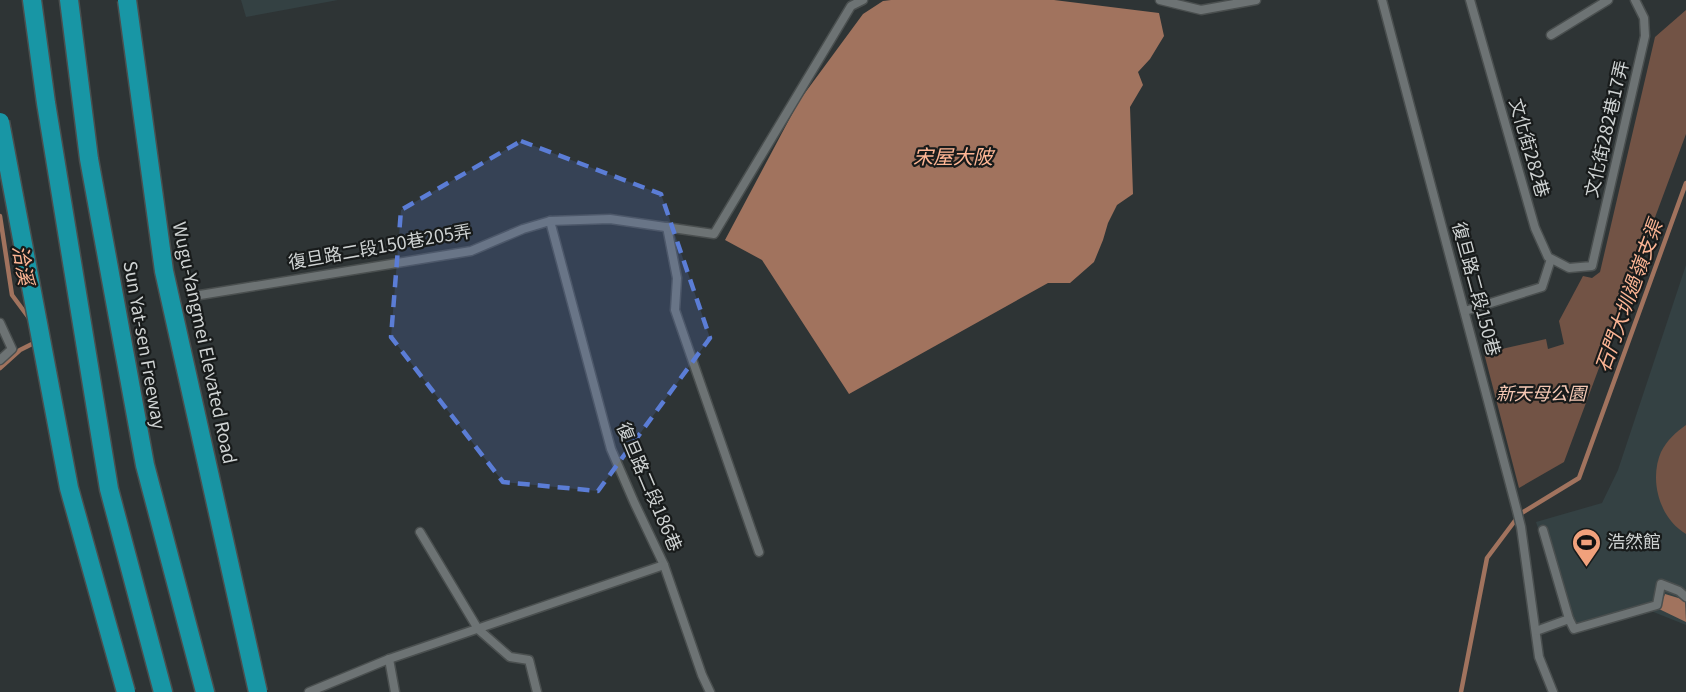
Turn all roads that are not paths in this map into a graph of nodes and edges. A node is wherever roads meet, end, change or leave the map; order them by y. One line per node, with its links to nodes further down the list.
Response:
1 (32, 0): 30 (highway)
2 (69, 0): 31 (highway, Sun Yat-sen Freeway)
3 (127, 0): 32 (highway, Wugu-Yangmei Elevated Road, bridge)
4 (863, 0): 14 (lane, 復旦路二段150巷205弄)
5 (1160, 0): 6 (lane)
6 (1256, 0)
7 (1382, 0): 17 (lane, 復旦路二段150巷)
8 (1470, 0): 15 (lane, 文化街282巷)
9 (1608, 0): 11 (lane)
10 (1635, 0): 15 (lane, 文化街282巷17弄)
11 (1551, 35)
12 (0, 122): 29 (highway, bridge)
13 (550, 221): 14 (lane, 復旦路二段150巷205弄); 16 (lane, 復旦路二段150巷205弄); 23 (lane, 復旦路二段186巷)
14 (667, 227): 22 (lane)
15 (1551, 259): 17 (lane)
16 (200, 295)
17 (1465, 311): 27 (lane, 復旦路二段150巷)
18 (0, 323): 19 (lane)
19 (0, 360)
20 (1543, 530): 25 (lane)
21 (420, 532): 26 (lane)
22 (759, 552)
23 (664, 566): 26 (lane); 36 (lane, 復旦路二段186巷)
24 (1686, 597): 25 (lane)
25 (1569, 619): 27 (lane)
26 (478, 629): 28 (lane); 35 (lane)
27 (1536, 631): 37 (lane, 復旦路二段150巷)
28 (389, 659): 33 (lane); 34 (lane)
29 (126, 692)
30 (163, 692)
31 (205, 692)
32 (258, 692)
33 (309, 692)
34 (395, 692)
35 (537, 692)
36 (710, 692)
37 (1553, 692)

